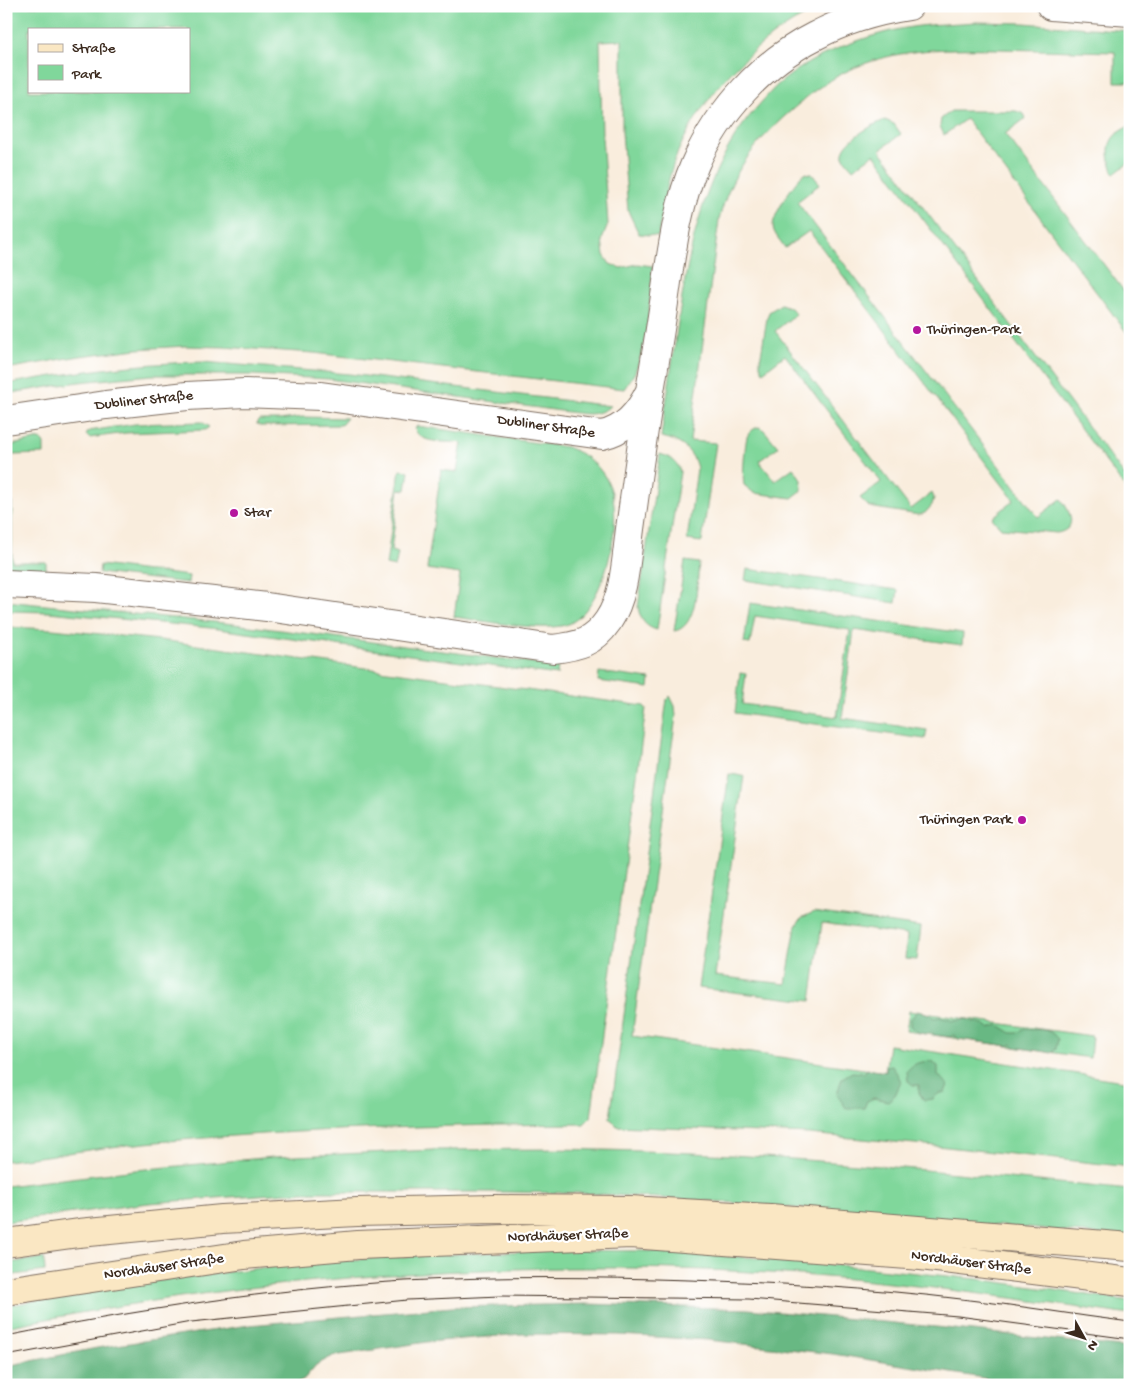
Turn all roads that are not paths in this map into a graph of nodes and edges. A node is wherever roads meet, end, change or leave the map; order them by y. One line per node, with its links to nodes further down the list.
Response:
1 (909, 6): 4 (street, Dubliner Straße)
2 (1051, 6): 3 (street)
3 (1130, 12)
4 (650, 391): 5 (street, Dubliner Straße); 6 (street)
5 (6, 420)
6 (6, 584)
7 (6, 1243): 8 (main road, Nordhäuser Straße)
8 (1130, 1247)
9 (1130, 1282): 10 (main road, Nordhäuser Straße)
10 (6, 1291)

